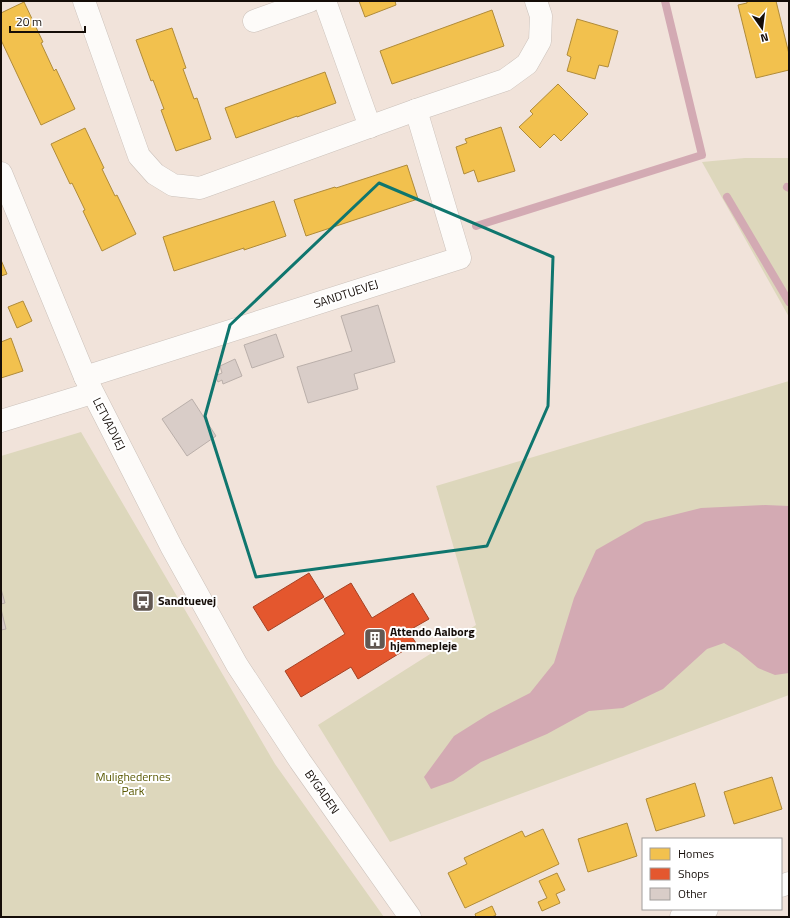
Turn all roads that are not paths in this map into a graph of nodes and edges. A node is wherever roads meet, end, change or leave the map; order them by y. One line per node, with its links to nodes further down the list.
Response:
1 (84, 1): 7 (street)
2 (310, 1): 5 (street)
3 (326, 1): 7 (street)
4 (536, 1): 6 (street)
5 (254, 21)
6 (416, 110): 7 (street); 9 (street, SANDTUEVEJ)
7 (370, 127)
8 (1, 173): 9 (street, LETVADVEJ)
9 (89, 385): 10 (street); 11 (street, LETVADVEJ)
10 (1, 421)
11 (237, 665): 13 (street, BYGADEN)
12 (704, 910): 14 (street)
13 (410, 917)
14 (681, 917)

